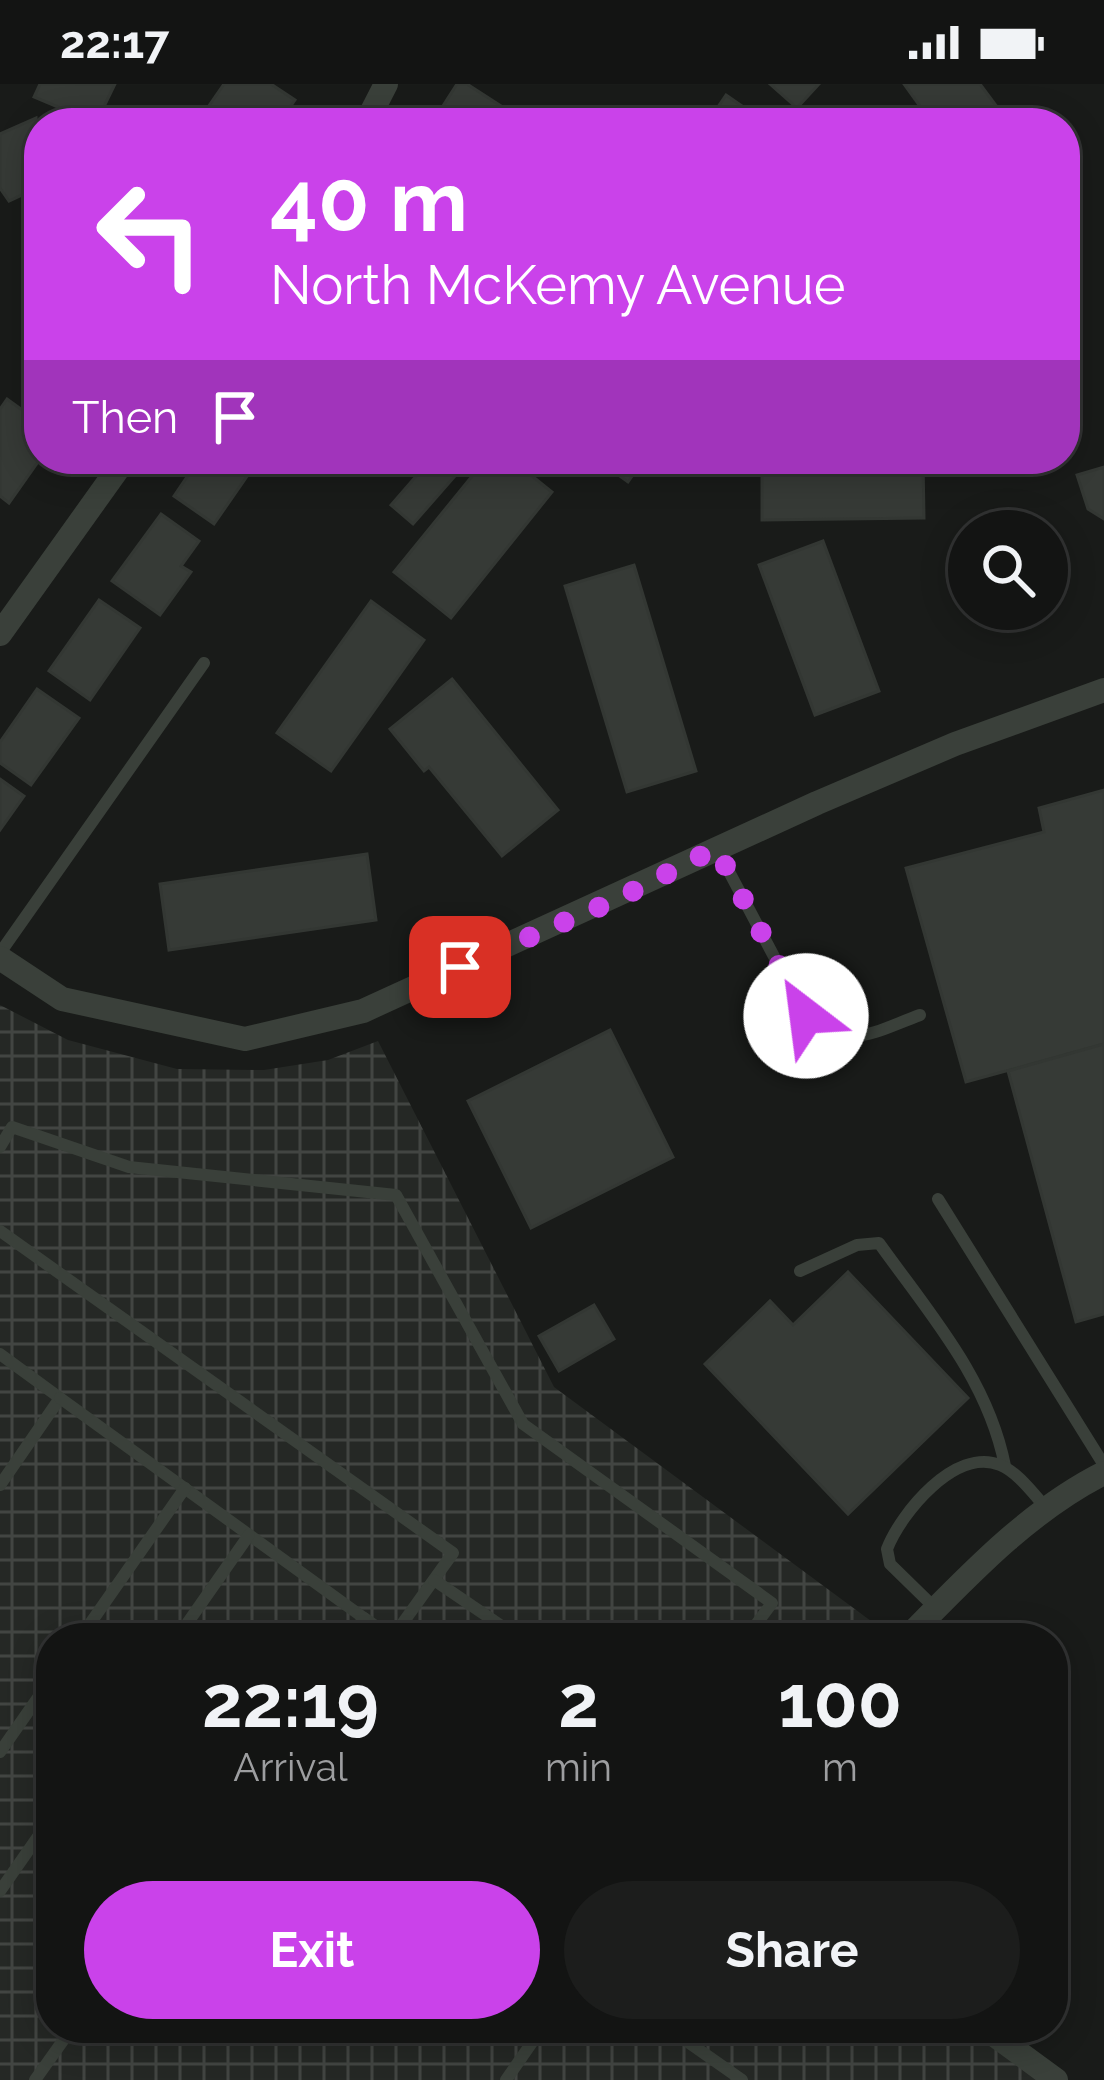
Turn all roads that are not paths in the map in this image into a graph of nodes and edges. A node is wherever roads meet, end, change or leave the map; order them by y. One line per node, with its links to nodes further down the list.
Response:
1 (114, 474): 2 (street)
2 (0, 634)
3 (204, 663): 6 (lane)
4 (1104, 690): 5 (street)
5 (716, 848): 6 (street); 7 (lane)
6 (0, 956)
7 (920, 1015)
8 (0, 1147): 29 (lane)
9 (938, 1199): 15 (lane)
10 (0, 1231): 20 (lane)
11 (800, 1270): 14 (lane)
12 (0, 1354): 13 (lane)
13 (60, 1398): 16 (lane); 17 (lane)
14 (1004, 1466): 18 (lane); 21 (lane)
15 (1104, 1469): 18 (street)
16 (0, 1485)
17 (185, 1489): 19 (lane); 23 (lane)
18 (1048, 1510): 21 (street)
19 (249, 1535): 22 (lane); 24 (lane)
20 (434, 1580): 27 (lane); 28 (lane)
21 (936, 1609): 30 (street)
22 (364, 1618): 25 (lane); 26 (lane)
23 (91, 1623)
24 (187, 1623)
25 (360, 1623)
26 (371, 1623)
27 (403, 1623)
28 (496, 1623)
29 (757, 1623)
30 (922, 1623)
31 (36, 1700): 32 (lane)
32 (0, 1752)
33 (36, 1839): 34 (lane)
34 (0, 1891)
35 (61, 2043): 40 (lane)
36 (532, 2043): 41 (lane)
37 (689, 2043): 42 (lane)
38 (1003, 2043): 39 (street)
39 (1042, 2076)
40 (35, 2080)
41 (506, 2080)
42 (742, 2080)

